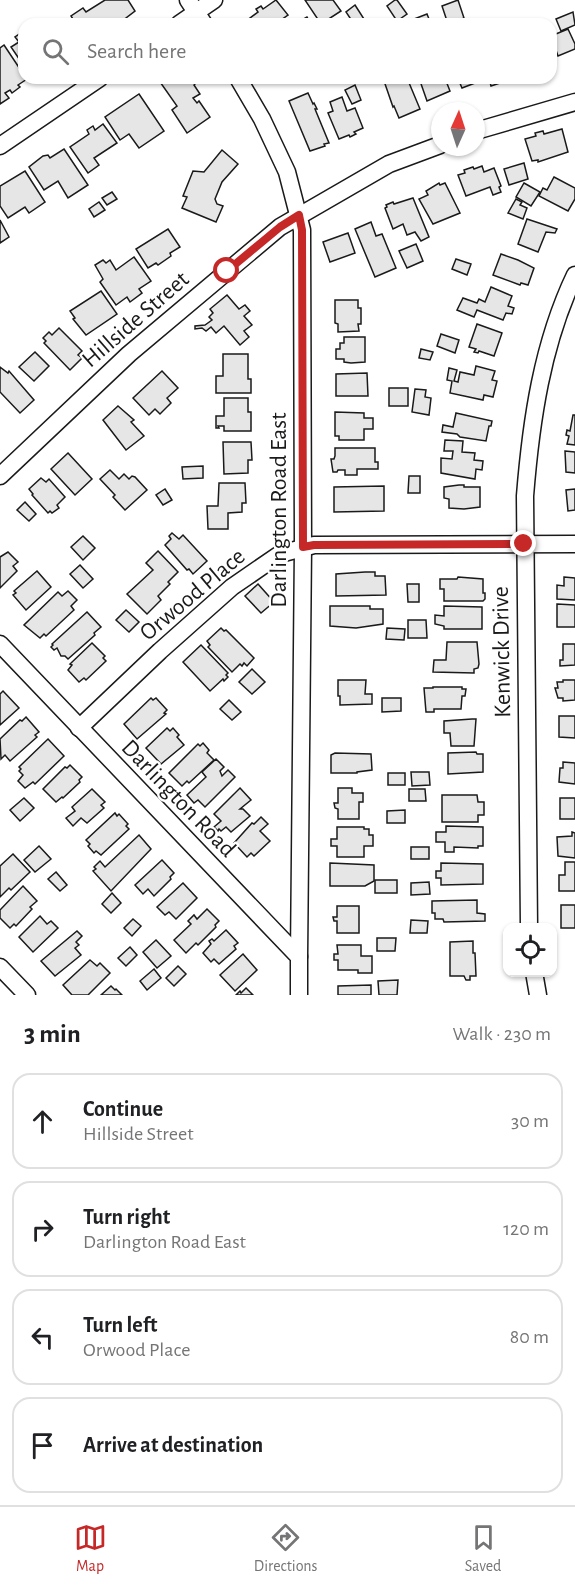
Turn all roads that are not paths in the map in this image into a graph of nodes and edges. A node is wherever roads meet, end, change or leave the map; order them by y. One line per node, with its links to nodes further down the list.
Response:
1 (214, 0): 2 (street)
2 (196, 12)
3 (91, 84): 7 (street)
4 (242, 84): 9 (street, Darlington Road East)
5 (575, 102): 6 (street)
6 (485, 128)
7 (0, 146)
8 (431, 148): 9 (street, Hillside Street)
9 (299, 215): 11 (street, Hillside Street); 14 (street, Darlington Road East)
10 (575, 275): 12 (street, Kenwick Drive)
11 (0, 476)
12 (524, 544): 13 (street, Orwood Place); 14 (street, Orwood Place); 17 (street, Kenwick Drive)
13 (575, 544)
14 (303, 547): 16 (street, Orwood Place); 18 (street, Darlington Road East)
15 (0, 644): 16 (street, Darlington Road)
16 (79, 728): 18 (street, Darlington Road)
17 (529, 923)
18 (299, 957): 22 (street)
19 (0, 967): 21 (street)
20 (535, 977): 23 (street)
21 (27, 995)
22 (299, 995)
23 (538, 995)

